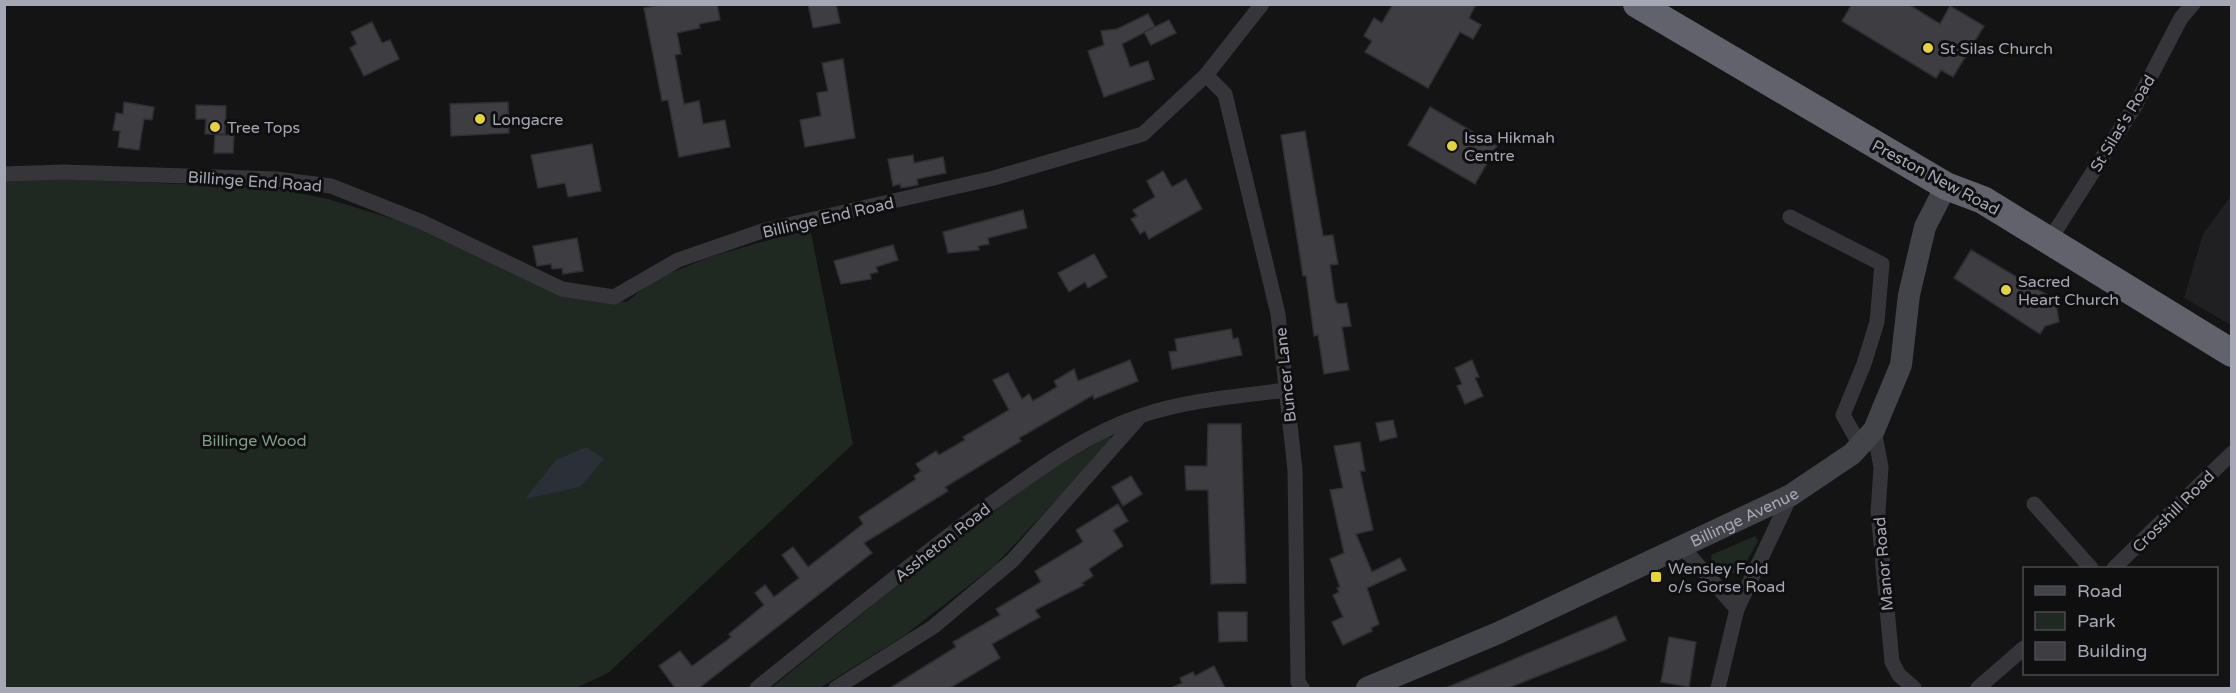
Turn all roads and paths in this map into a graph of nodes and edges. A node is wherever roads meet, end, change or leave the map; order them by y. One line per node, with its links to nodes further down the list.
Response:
1 (1262, 4): 4 (street, Billinge End Road)
2 (1637, 4): 6 (highway, Preston New Road)
3 (2193, 4): 8 (street, St Silas's Road)
4 (1206, 75): 5 (street, Billinge End Road); 10 (street, Buncer Lane)
5 (4, 174)
6 (1946, 186): 8 (highway, Preston New Road); 12 (main road, Billinge Avenue)
7 (1790, 217): 12 (street, Manor Road)
8 (2049, 241): 9 (highway, Preston New Road)
9 (2232, 353)
10 (1287, 390): 11 (street, Assheton Road); 23 (street, Buncer Lane)
11 (1141, 416): 21 (street, Assheton Road); 22 (street)
12 (1867, 438): 14 (main road, Billinge Avenue); 26 (street, Manor Road)
13 (2232, 453): 18 (street, Crosshill Road)
14 (1791, 495): 16 (main road, Billinge Avenue); 19 (street)
15 (2034, 504): 17 (street)
16 (1682, 547): 19 (street); 24 (main road, Billinge Avenue)
17 (2090, 567)
18 (2116, 567)
19 (1737, 609): 25 (street)
20 (2023, 650): 27 (street)
21 (757, 688)
22 (836, 688)
23 (1302, 688)
24 (1367, 688)
25 (1718, 688)
26 (1914, 688)
27 (1978, 688)

